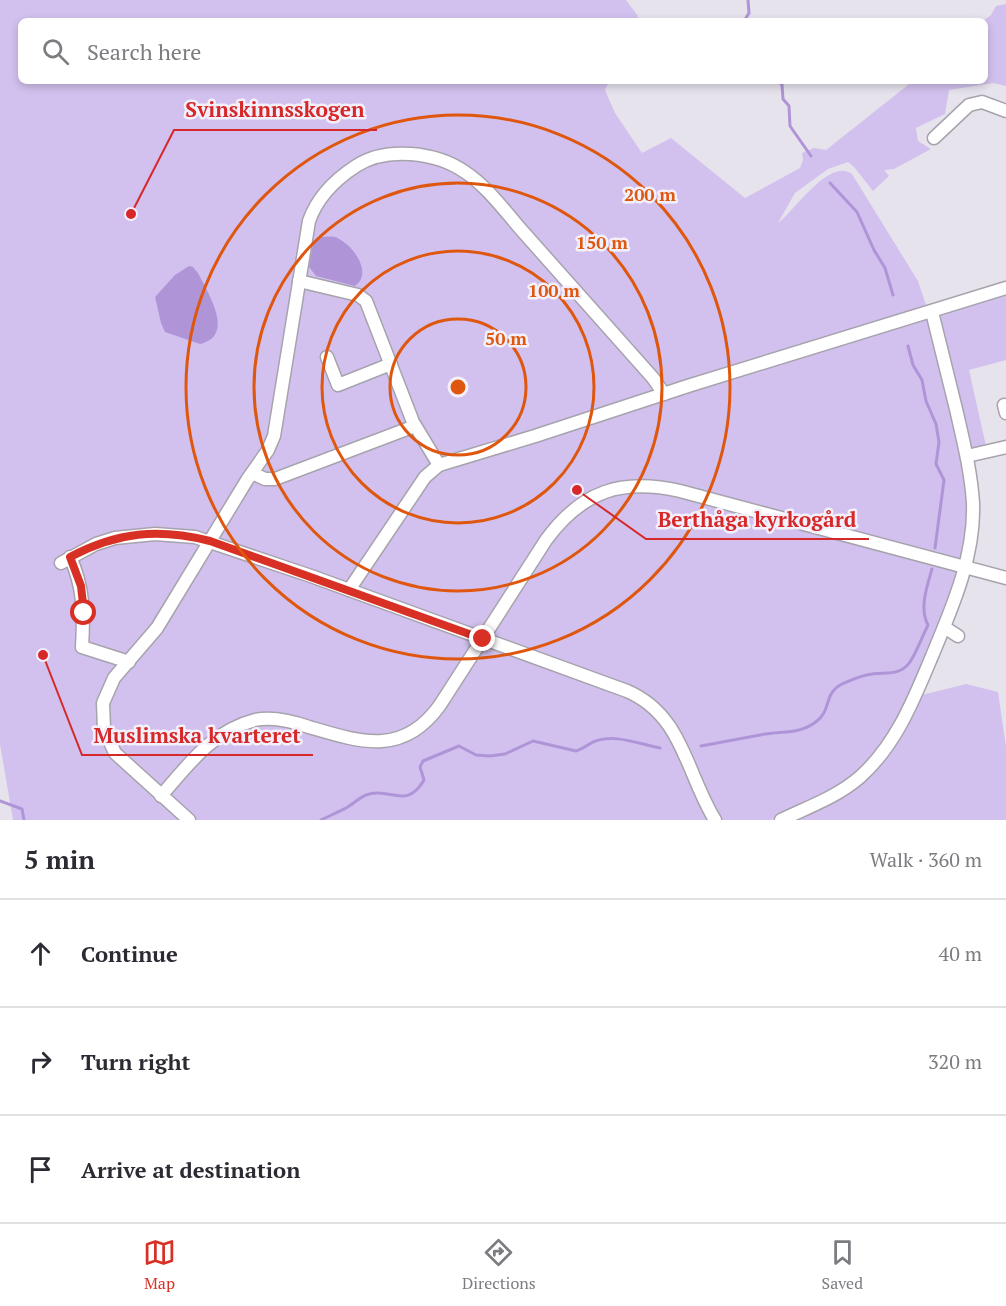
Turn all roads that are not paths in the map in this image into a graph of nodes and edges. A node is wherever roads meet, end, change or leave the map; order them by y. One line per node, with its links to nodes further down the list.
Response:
1 (1006, 111): 2 (lane)
2 (933, 138)
3 (299, 281): 7 (lane); 8 (lane); 13 (lane)
4 (1006, 288): 5 (lane)
5 (932, 312): 8 (lane); 11 (lane)
6 (327, 357): 7 (lane)
7 (391, 364): 9 (lane)
8 (664, 394): 12 (lane)
9 (415, 426): 12 (lane); 13 (lane)
10 (1006, 447): 11 (lane)
11 (967, 456): 15 (lane)
12 (439, 465): 17 (lane)
13 (252, 473): 14 (lane)
14 (210, 541): 17 (lane); 21 (lane); 21 (lane)
15 (965, 567): 16 (lane); 18 (lane); 20 (lane)
16 (1006, 578)
17 (349, 590): 20 (lane)
18 (944, 627): 19 (lane); 25 (lane)
19 (958, 636)
20 (483, 639): 22 (lane); 24 (lane)
21 (129, 662): 22 (lane)
22 (161, 796): 23 (lane)
23 (189, 820)
24 (715, 820)
25 (780, 820)

